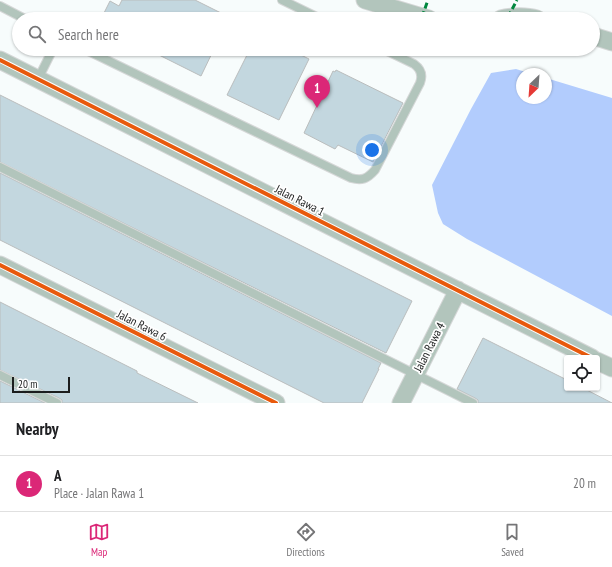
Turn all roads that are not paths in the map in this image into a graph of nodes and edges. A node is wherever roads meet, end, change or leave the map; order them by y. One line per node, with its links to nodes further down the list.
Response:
1 (282, 0): 5 (lane)
2 (365, 0): 6 (street)
3 (0, 6): 4 (lane)
4 (12, 12)
5 (307, 12)
6 (405, 12)
7 (600, 38): 8 (street)
8 (612, 42)
9 (50, 56): 13 (lane)
10 (98, 56): 11 (lane)
11 (397, 56)
12 (0, 60): 13 (street, Jalan Rawa 1)
13 (38, 80): 16 (street, Jalan Rawa 1)
14 (0, 167): 21 (lane)
15 (0, 264): 23 (street, Jalan Rawa 6)
16 (458, 290): 17 (street, Jalan Rawa 1); 21 (street, Jalan Rawa 4)
17 (586, 355)
18 (600, 362): 19 (street)
19 (612, 368)
20 (0, 374): 22 (lane)
21 (416, 374): 24 (street, Jalan Rawa 4); 25 (lane)
22 (57, 403)
23 (276, 403)
24 (401, 403)
25 (473, 403)

